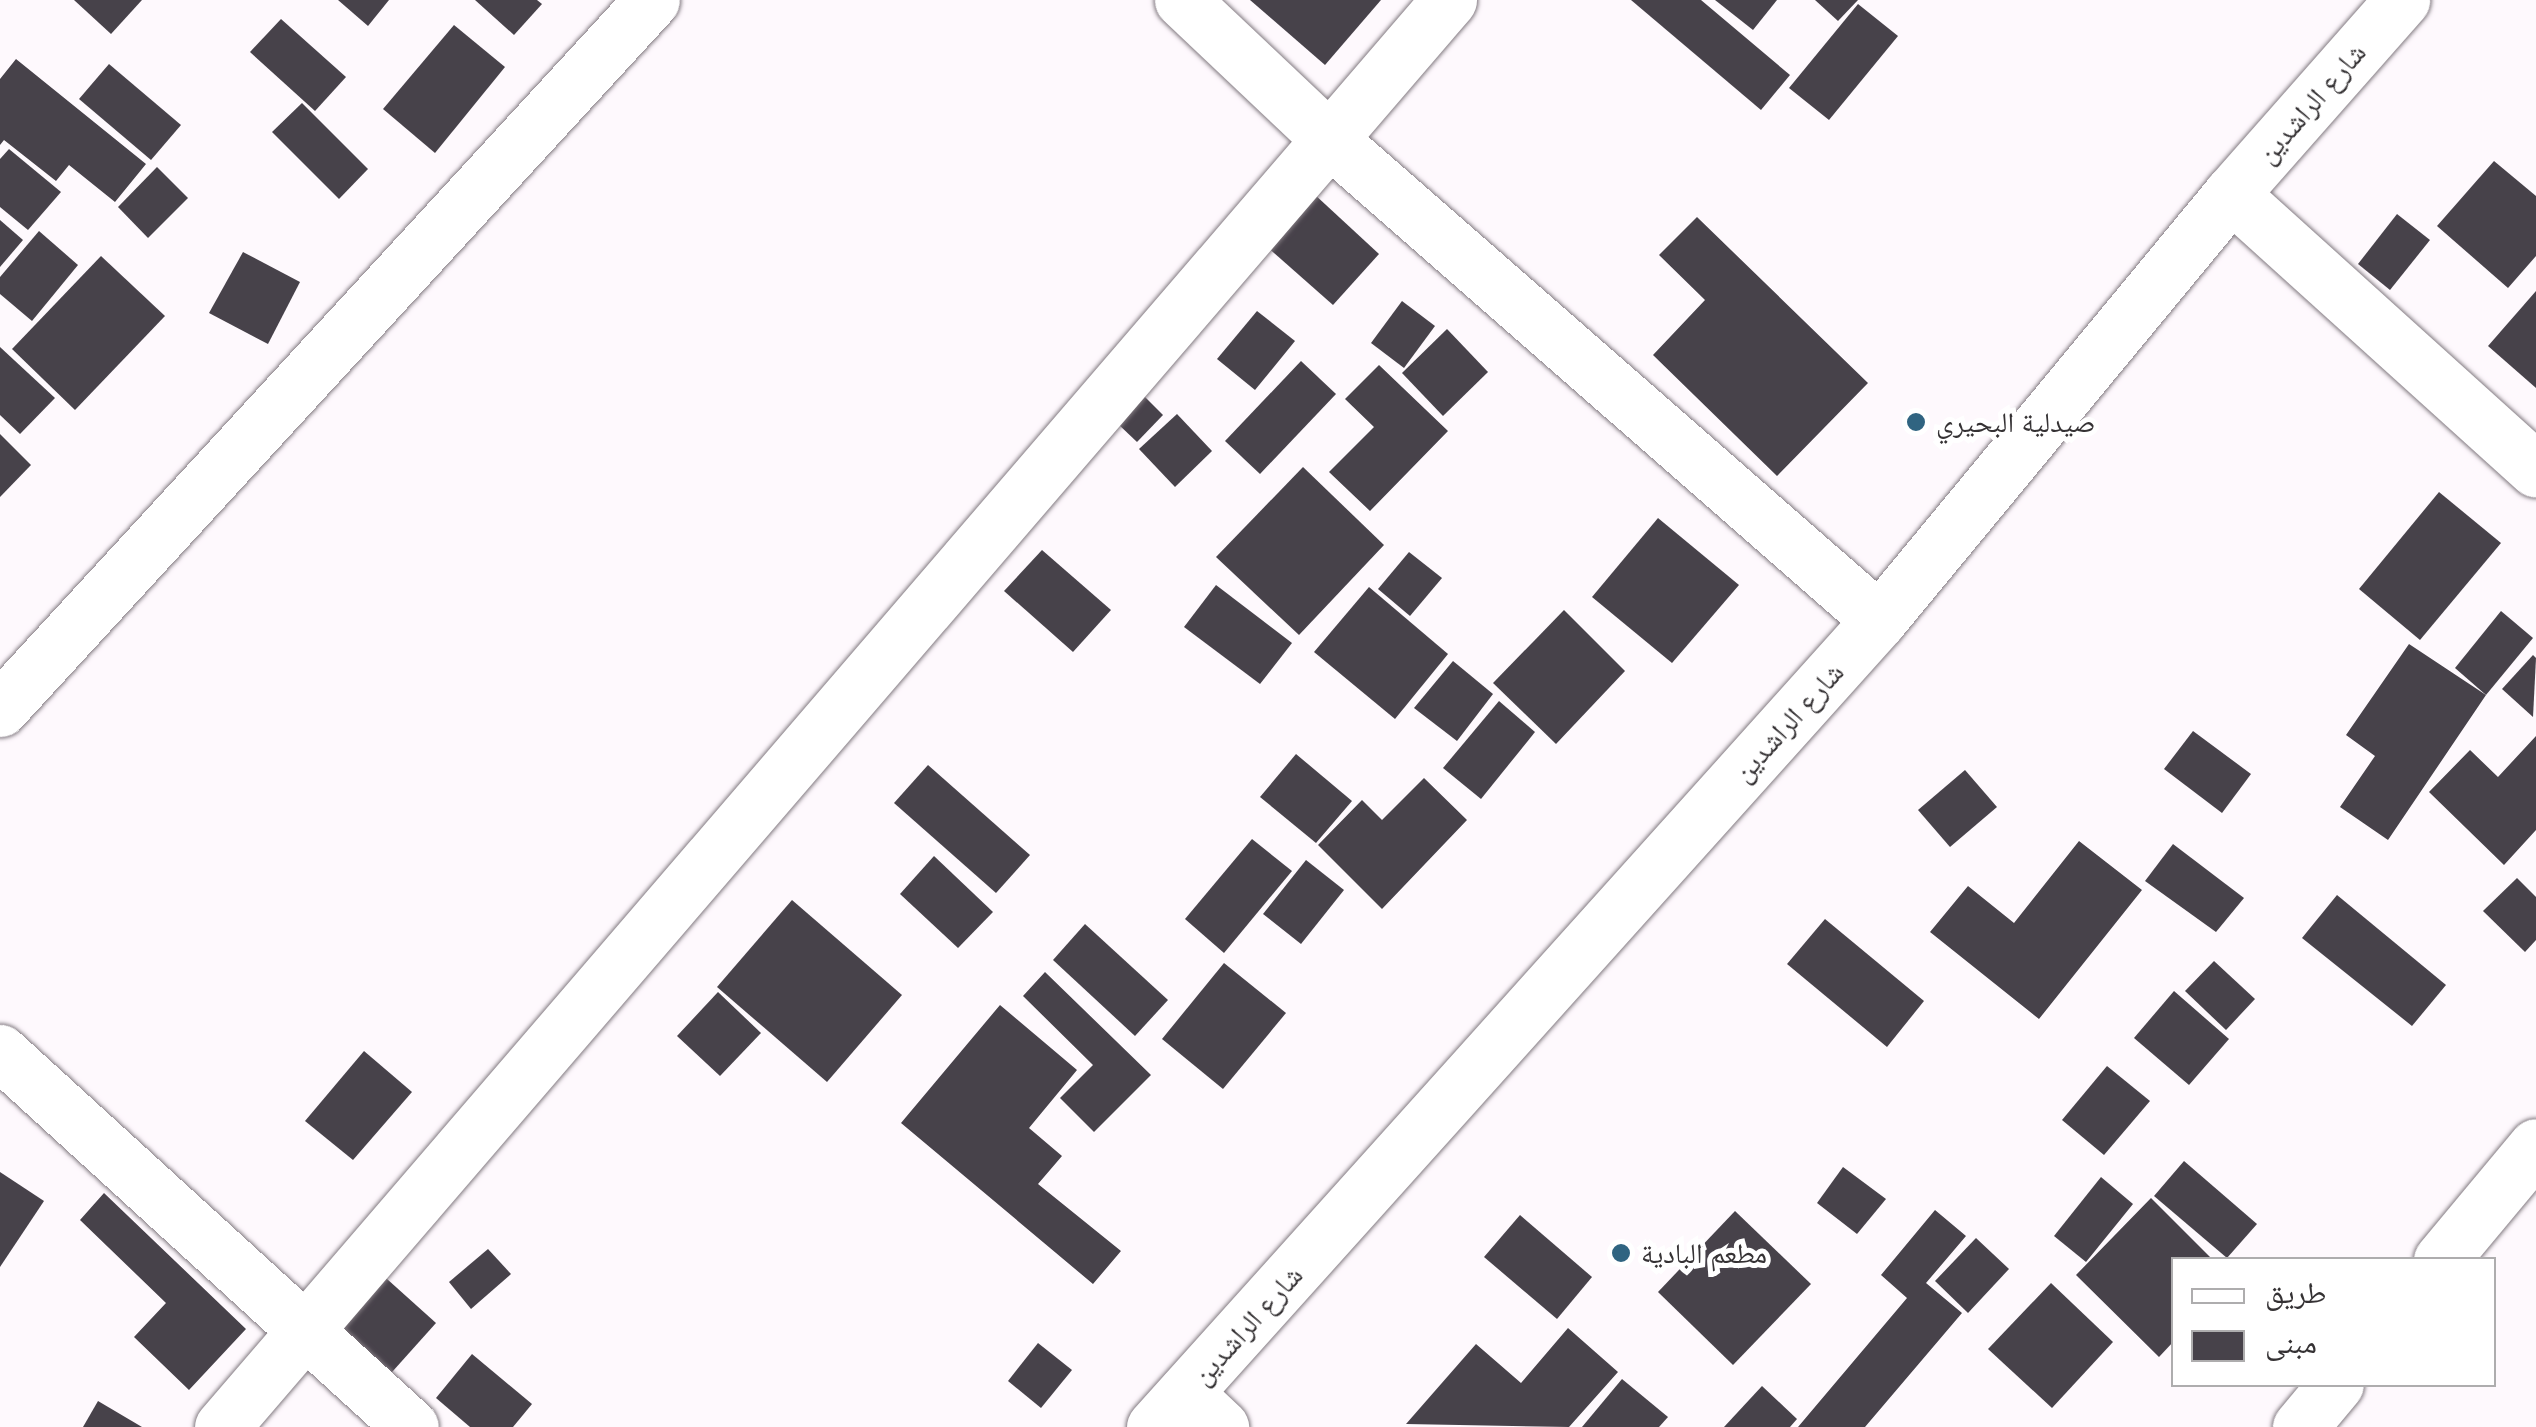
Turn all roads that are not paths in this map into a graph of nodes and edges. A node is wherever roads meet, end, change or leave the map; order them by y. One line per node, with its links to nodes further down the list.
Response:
1 (652, 0): 9 (street)
2 (1182, 0): 5 (street)
3 (1449, 0): 5 (street)
4 (2402, 0): 6 (street, شارع الراشدين)
5 (1328, 138): 8 (street); 13 (street)
6 (2230, 194): 7 (street); 8 (street, شارع الراشدين)
7 (2536, 470)
8 (1879, 620): 15 (street, شارع الراشدين)
9 (0, 709)
10 (0, 1052): 13 (street)
11 (2536, 1146): 12 (street)
12 (2444, 1257)
13 (308, 1330): 16 (street); 17 (street)
14 (2333, 1387): 18 (street)
15 (1187, 1416)
16 (222, 1427)
17 (411, 1427)
18 (2300, 1427)

